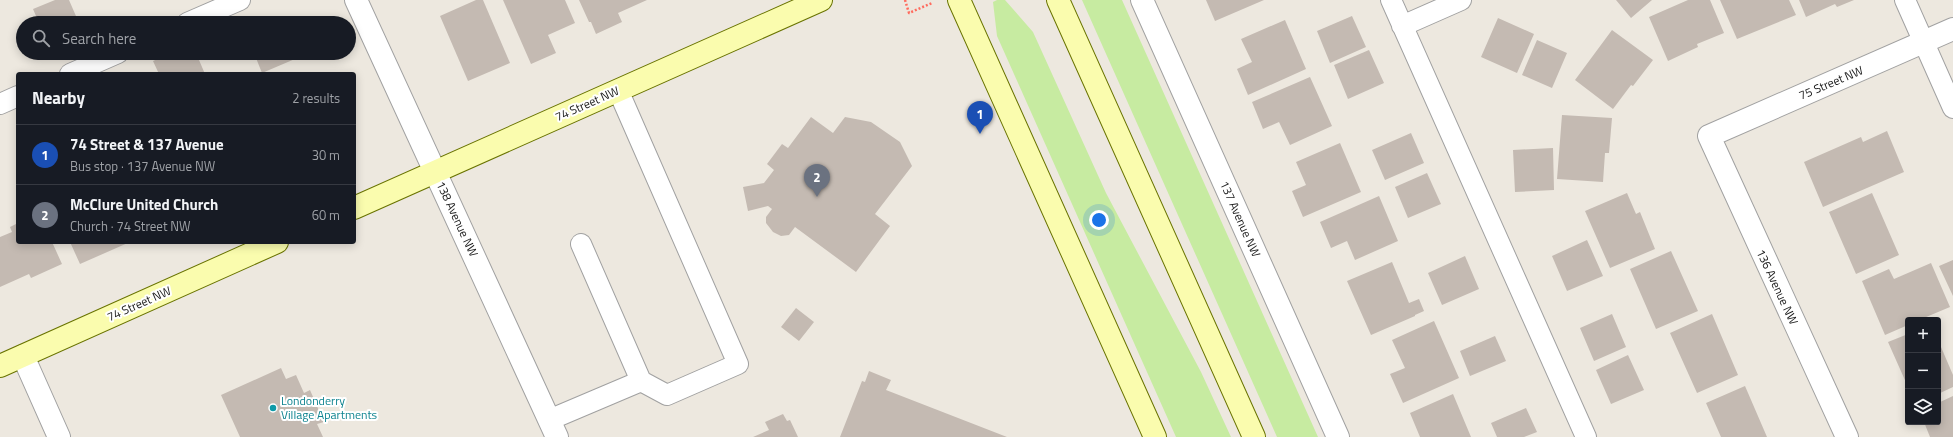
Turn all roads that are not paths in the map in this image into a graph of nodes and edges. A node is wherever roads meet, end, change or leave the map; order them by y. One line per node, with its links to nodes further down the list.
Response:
1 (240, 0): 10 (lane)
2 (356, 0): 21 (street, 138 Avenue NW)
3 (821, 0): 16 (main road, 74 Street NW)
4 (959, 0): 30 (main road)
5 (1058, 0): 31 (main road)
6 (1142, 0): 32 (street, 137 Avenue NW)
7 (1391, 0): 11 (lane)
8 (1461, 0): 11 (lane)
9 (1905, 0): 13 (lane)
10 (203, 16)
11 (1402, 26): 33 (lane)
12 (1953, 30): 13 (street, 75 Street NW)
13 (1924, 43): 19 (lane); 20 (street, 75 Street NW)
14 (102, 60): 15 (lane)
15 (75, 72)
16 (618, 90): 21 (main road, 74 Street NW); 27 (lane)
17 (16, 97): 18 (lane)
18 (0, 104)
19 (1953, 108)
20 (1709, 136): 34 (street, 136 Avenue NW)
21 (435, 172): 22 (main road, 74 Street NW); 28 (street, 138 Avenue NW)
22 (356, 207)
23 (273, 244): 25 (main road, 74 Street NW)
24 (581, 244): 27 (lane)
25 (23, 356): 26 (main road, 74 Street NW); 29 (street)
26 (0, 366)
27 (641, 381): 28 (lane)
28 (553, 429)
29 (59, 437)
30 (1155, 437)
31 (1254, 437)
32 (1338, 437)
33 (1586, 437)
34 (1847, 437)

